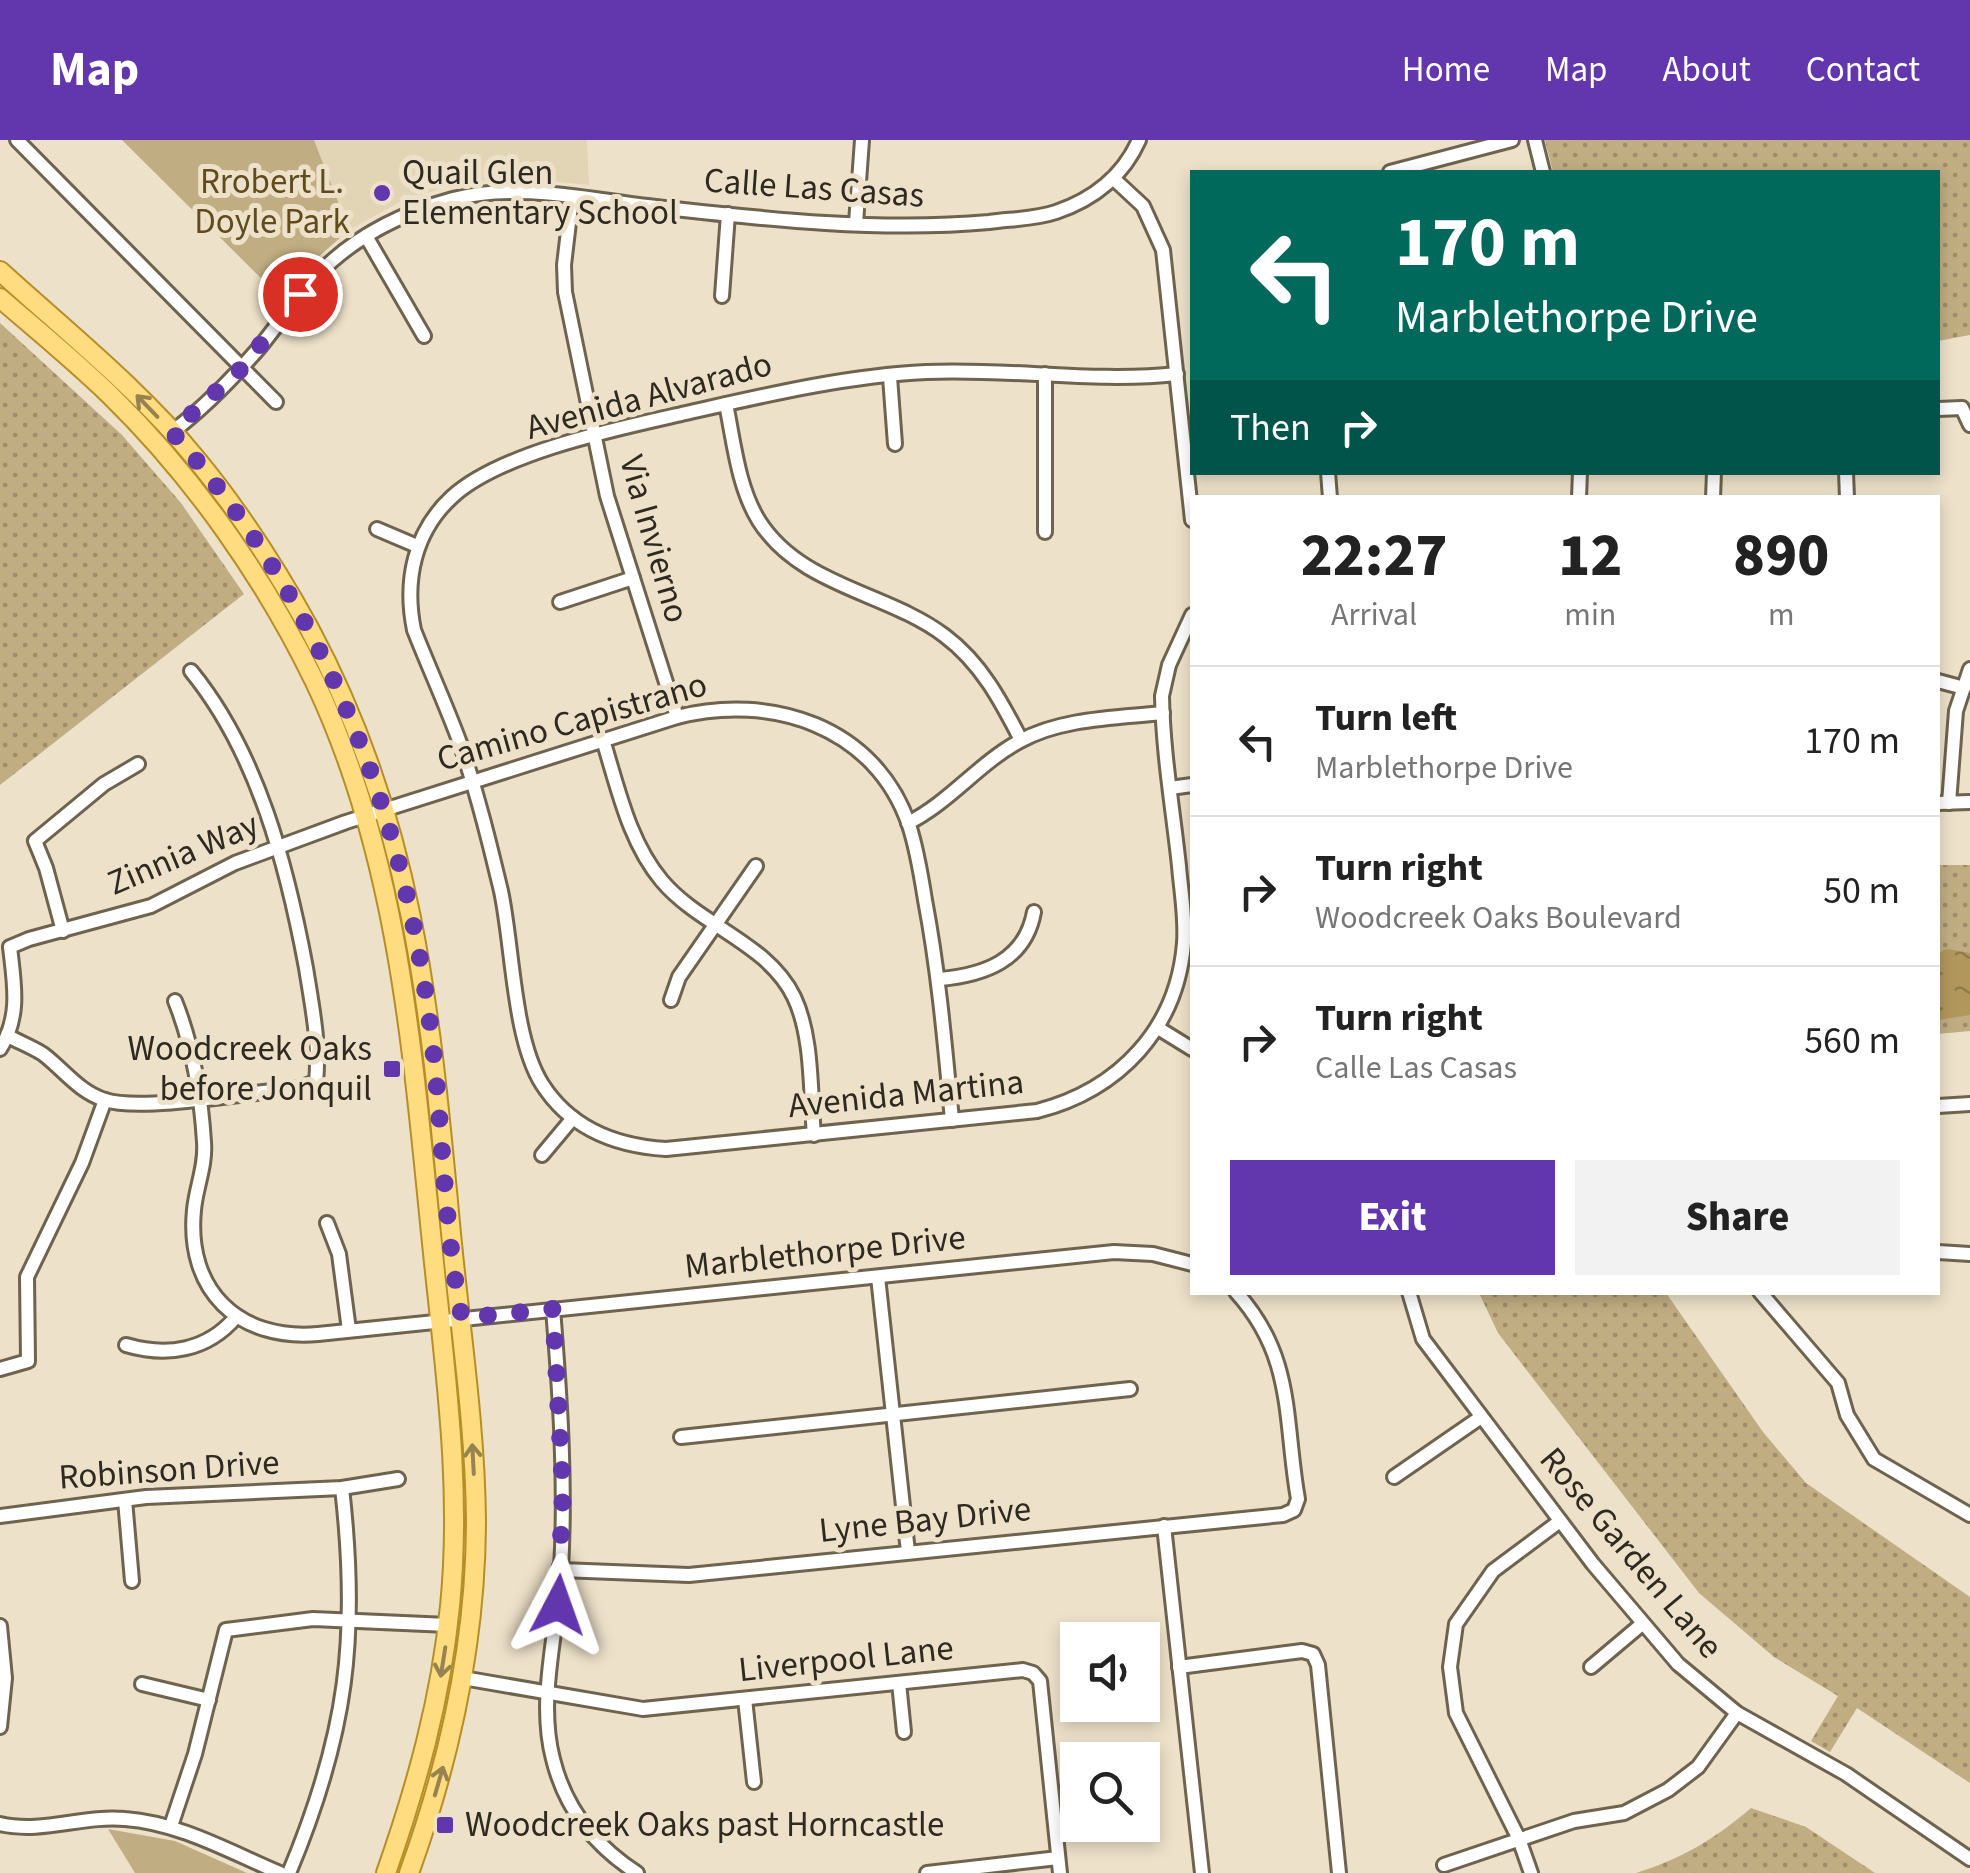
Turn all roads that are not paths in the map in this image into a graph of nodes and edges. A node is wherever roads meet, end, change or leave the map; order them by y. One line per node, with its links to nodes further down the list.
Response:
1 (17, 140): 17 (street)
2 (862, 140): 11 (street)
3 (1138, 140): 8 (street)
4 (1512, 140): 6 (street)
5 (1535, 140): 7 (street)
6 (1398, 170)
7 (1542, 170)
8 (1115, 180): 11 (street, Calle Las Casas); 19 (street)
9 (572, 197): 10 (street, Calle Las Casas); 12 (street, Calle Las Casas); 26 (street, Via Invierno)
10 (728, 214): 11 (street, Calle Las Casas); 14 (street)
11 (856, 223)
12 (366, 236): 16 (street); 17 (street, Calle Las Casas)
13 (0, 272): 25 (main road, one-way to 13)
14 (722, 296)
15 (0, 298): 28 (main road)
16 (424, 336)
17 (242, 368): 21 (street); 25 (street, Calle Las Casas)
18 (1045, 374): 19 (street, Avenida Alvarado); 20 (street, Avenida Alvarado); 31 (street)
19 (1177, 374): 29 (street)
20 (890, 377): 22 (street, Avenida Alvarado); 27 (street)
21 (276, 402)
22 (726, 404): 26 (street, Avenida Alvarado); 43 (street)
23 (1940, 409): 24 (street)
24 (1970, 425)
25 (172, 432): 28 (main road); 50 (main road)
26 (594, 435): 32 (street, Avenida Alvarado); 33 (street, Via Invierno)
27 (896, 444)
28 (157, 446): 51 (main road)
29 (1190, 501)
30 (377, 530): 32 (street)
31 (1046, 532)
32 (418, 546): 45 (street, Avenida Alvarado)
33 (633, 578): 34 (street); 41 (street, Via Invierno)
34 (560, 602)
35 (1190, 620): 40 (street, Avenida Martina)
36 (1970, 669): 39 (street)
37 (191, 671): 53 (street)
38 (1940, 682): 39 (street)
39 (1964, 688): 49 (street)
40 (1162, 714): 43 (street); 47 (street, Avenida Martina)
41 (677, 717): 42 (street, Camino Capistrano); 52 (street, Camino Capistrano)
42 (603, 740): 45 (street, Camino Capistrano); 57 (street)
43 (1021, 740): 52 (street)
44 (138, 764): 58 (street)
45 (472, 781): 50 (street, Camino Capistrano); 69 (street, Avenida Martina)
46 (1190, 785): 47 (street)
47 (1170, 788): 56 (street, Avenida Martina)
48 (1970, 802): 49 (street)
49 (1943, 803)
50 (386, 809): 51 (street, Camino Capistrano); 83 (main road)
51 (364, 816): 53 (street, Zinnia Way); 84 (main road)
52 (908, 823): 59 (street, Camino Capistrano)
53 (277, 847): 58 (street, Zinnia Way); 65 (street)
54 (756, 866): 57 (street)
55 (1034, 912): 59 (street)
56 (1188, 925): 62 (street, Avenida Martina)
57 (713, 926): 60 (street); 71 (street)
58 (63, 931): 63 (street, Zinnia Way)
59 (940, 980): 70 (street, Camino Capistrano)
60 (670, 1000)
61 (175, 1001): 65 (street)
62 (1158, 1028): 64 (street); 70 (street, Avenida Martina)
63 (4, 1042): 66 (street)
64 (1190, 1049)
65 (199, 1098): 66 (street); 82 (street)
66 (105, 1100): 87 (street)
67 (1970, 1104): 68 (street)
68 (1940, 1106)
69 (573, 1118): 71 (street, Avenida Martina); 72 (street)
70 (952, 1120): 71 (street, Avenida Martina)
71 (814, 1134)
72 (542, 1155)
73 (327, 1222): 85 (street)
74 (1940, 1252): 75 (street)
75 (1970, 1254)
76 (1190, 1264): 77 (street, Marblethorpe Drive)
77 (878, 1277): 81 (street, Marblethorpe Drive); 89 (street)
78 (1238, 1295): 99 (street, Lyne Bay Drive)
79 (1409, 1295): 90 (street, Rose Garden Lane)
80 (1763, 1295): 96 (street)
81 (553, 1309): 83 (street, Marblethorpe Drive); 101 (street)
82 (236, 1317): 85 (street, Marblethorpe Drive); 86 (street)
83 (462, 1318): 84 (street, Marblethorpe Drive); 109 (main road, one-way to 83)
84 (441, 1321): 85 (street, Marblethorpe Drive); 105 (main road)
85 (349, 1330)
86 (126, 1344)
87 (0, 1369)
88 (1130, 1389): 89 (street)
89 (893, 1414): 91 (street); 100 (street)
90 (1481, 1417): 92 (street); 98 (street, Rose Garden Lane)
91 (681, 1437)
92 (1394, 1477)
93 (398, 1479): 94 (street, Robinson Drive)
94 (342, 1488): 95 (street, Robinson Drive); 103 (street)
95 (124, 1500): 97 (street, Robinson Drive); 102 (street)
96 (1968, 1508)
97 (0, 1516)
98 (1560, 1521): 104 (street, Rose Garden Lane); 121 (street)
99 (1164, 1526): 100 (street, Lyne Bay Drive); 107 (street)
100 (908, 1552): 101 (street, Lyne Bay Drive)
101 (561, 1570): 112 (street)
102 (132, 1581)
103 (351, 1620): 105 (street); 113 (street); 126 (street)
104 (1642, 1624): 108 (street); 115 (street, Rose Garden Lane)
105 (448, 1625): 127 (main road, one-way to 127)
106 (0, 1626): 116 (street)
107 (1179, 1667): 131 (street); 132 (street)
108 (1590, 1667)
109 (463, 1678): 112 (street, Liverpool Lane); 128 (main road, one-way to 109)
110 (898, 1683): 114 (street, Liverpool Lane); 117 (street); 124 (street, Liverpool Lane)
111 (142, 1684): 113 (street)
112 (549, 1695): 114 (street, Liverpool Lane); 129 (street)
113 (209, 1700): 120 (street)
114 (745, 1700): 118 (street)
115 (1736, 1714): 121 (street); 122 (street, Rose Garden Lane)
116 (0, 1727)
117 (904, 1732)
118 (754, 1782)
119 (0, 1824): 120 (street)
120 (170, 1826): 125 (street)
121 (1520, 1839): 123 (street); 133 (street)
122 (1970, 1859)
123 (1444, 1865)
124 (1059, 1866): 130 (street)
125 (280, 1873)
126 (289, 1873)
127 (386, 1873)
128 (409, 1873)
129 (637, 1873)
130 (927, 1873)
131 (1202, 1873)
132 (1340, 1873)
133 (1530, 1873)

